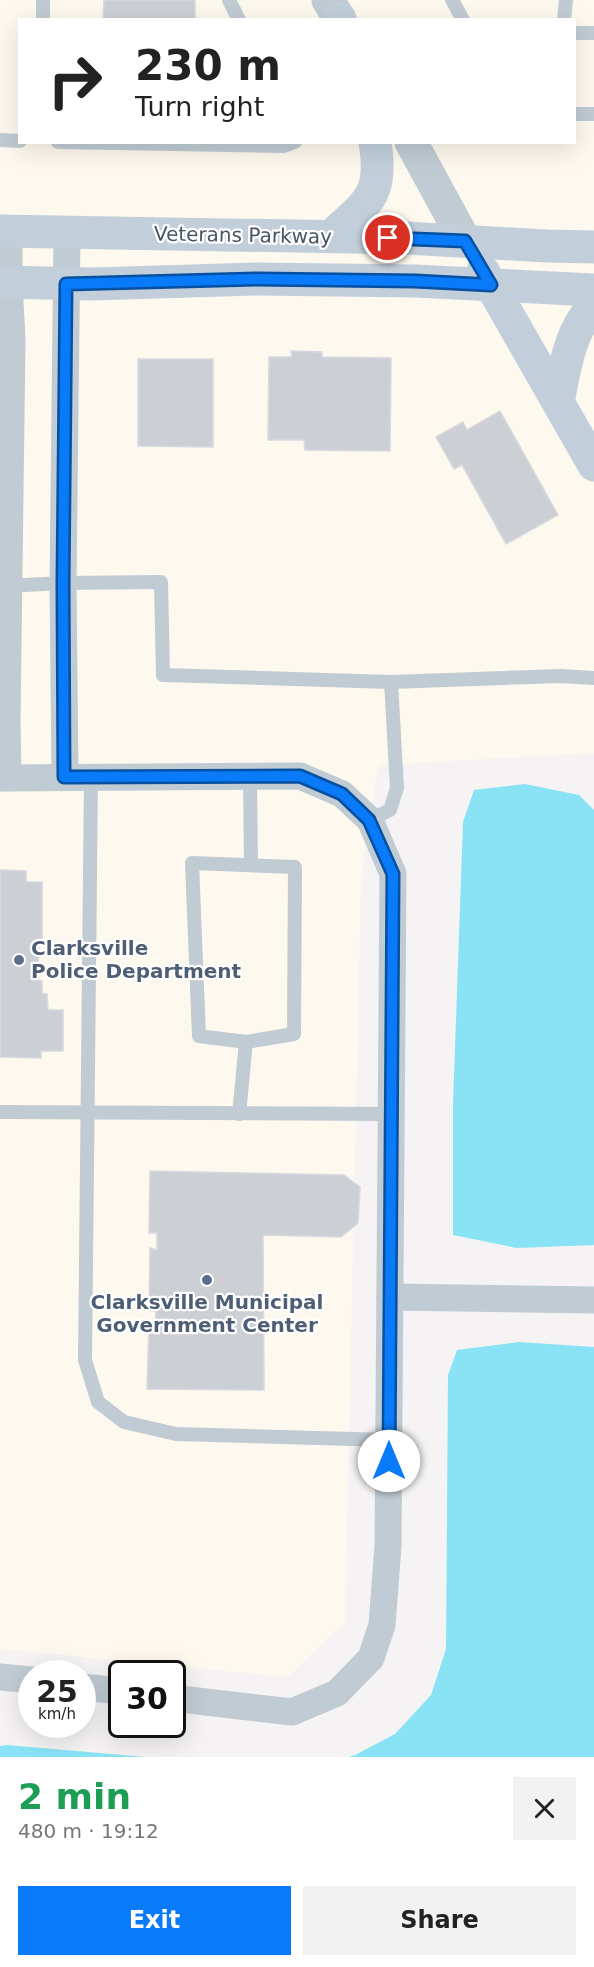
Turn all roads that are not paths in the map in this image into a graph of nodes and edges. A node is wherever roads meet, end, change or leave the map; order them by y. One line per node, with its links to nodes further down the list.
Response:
1 (43, 0): 6 (lane)
2 (229, 0): 7 (lane)
3 (328, 0): 8 (street)
4 (452, 0): 9 (lane)
5 (566, 0): 10 (lane)
6 (43, 18)
7 (238, 18)
8 (339, 18)
9 (463, 18)
10 (564, 18)
11 (576, 33): 12 (lane)
12 (594, 33)
13 (576, 114): 14 (lane)
14 (594, 114)
15 (0, 141): 16 (lane)
16 (18, 141)
17 (171, 144): 18 (lane)
18 (290, 144)
19 (375, 144): 23 (main road)
20 (412, 144): 24 (street)
21 (4, 231): 22 (main road, Veterans Parkway); 26 (street)
22 (67, 234): 23 (main road, Veterans Parkway); 27 (street)
23 (331, 236): 24 (main road, Veterans Parkway)
24 (465, 241): 25 (main road, Veterans Parkway); 28 (main road)
25 (594, 247)
26 (4, 282): 27 (main road); 34 (street)
27 (66, 284): 28 (main road); 33 (street)
28 (491, 285): 29 (main road); 31 (main road)
29 (594, 290)
30 (594, 306): 31 (main road)
31 (558, 402): 32 (main road)
32 (594, 465)
33 (63, 583): 34 (lane); 36 (lane); 39 (street)
34 (4, 585): 38 (street)
35 (594, 678): 36 (lane)
36 (391, 682): 41 (lane)
37 (250, 776): 40 (street); 41 (street); 42 (lane)
38 (4, 777): 39 (street)
39 (64, 777): 40 (street)
40 (92, 777): 45 (lane)
41 (369, 820): 47 (street)
42 (251, 865): 43 (lane); 43 (lane)
43 (246, 1042): 46 (lane)
44 (0, 1112): 45 (lane)
45 (88, 1113): 46 (lane); 50 (lane)
46 (239, 1113): 47 (lane)
47 (391, 1114): 48 (street)
48 (390, 1297): 49 (street); 50 (street)
49 (594, 1300)
50 (389, 1440): 53 (street)
51 (0, 1677): 52 (street)
52 (18, 1679)
53 (186, 1700)

